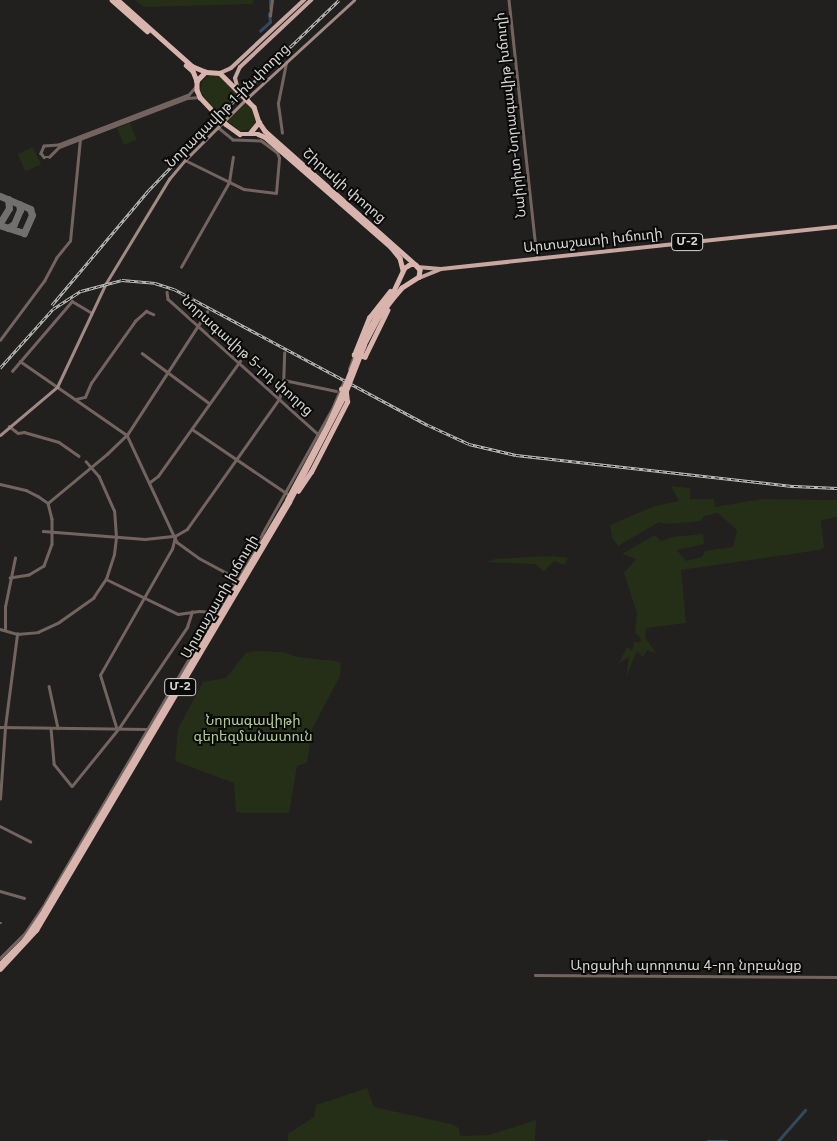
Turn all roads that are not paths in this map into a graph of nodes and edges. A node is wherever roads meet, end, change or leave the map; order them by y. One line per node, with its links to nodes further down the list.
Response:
1 (112, 0): 12 (highway, Շիրակի փողոց)
2 (118, 0): 10 (highway)
3 (272, 0): 8 (street)
4 (304, 0): 11 (main road)
5 (311, 0): 13 (main road)
6 (354, 0): 9 (main road, Նորագավիթ 1-ին փողոց)
7 (509, 0): 26 (street, Նաիրիտ-Նորագավիթ խճուղի)
8 (270, 16)
9 (286, 62): 16 (main road, Նորագավիթ 1-ին փողոց); 18 (street)
10 (206, 72): 11 (highway); 12 (highway)
11 (220, 73): 13 (highway, Շիրակի փողոց)
12 (197, 83): 14 (highway, Շիրակի փողոց); 19 (street)
13 (238, 91): 15 (highway, Շիրակի փողոց, bridge)
14 (200, 97): 17 (highway, Շիրակի փողոց, bridge); 19 (street)
15 (258, 122): 17 (highway); 27 (highway, Շիրակի փողոց)
16 (218, 128): 23 (main road, Նորագավիթ 1-ին փողոց); 24 (street)
17 (250, 133): 30 (highway, Շիրակի փողոց)
18 (282, 133)
19 (80, 138): 20 (street); 21 (street); 39 (street)
20 (50, 146): 21 (street); 21 (street)
21 (53, 152)
22 (233, 157): 24 (street)
23 (186, 160): 24 (street); 36 (main road, Նորագավիթ 1-ին փողոց)
24 (228, 182): 28 (street)
25 (837, 227): 26 (main road, Արտաշատի խճուղի / Մ-2)
26 (537, 258): 29 (main road, Արտաշատի խճուղի / Մ-2)
27 (417, 266): 29 (main road, Արտաշատի խճուղի / Մ-2); 30 (highway, Արտաշատի խճուղի / Մ-2); 31 (highway)
28 (181, 267)
29 (441, 269): 31 (main road, Արտաշատի խճուղի / Մ-2)
30 (403, 272): 31 (highway); 32 (highway, Արտաշատի խճուղի / Մ-2)
31 (415, 280): 34 (highway, Արտաշատի խճուղի / Մ-2)
32 (398, 282): 40 (highway, Արտաշատի խճուղի / Մ-2); 43 (highway)
33 (167, 292): 38 (street, Նորագավիթ 5-րդ փողոց)
34 (399, 292): 40 (highway, Արտաշատի խճուղի / Մ-2); 43 (highway)
35 (207, 312): 38 (street)
36 (92, 313): 44 (street); 49 (main road, Նորագավիթ 1-ին փողոց)
37 (154, 314): 51 (street)
38 (199, 325): 45 (street, Նորագավիթ 5-րդ փողոց); 47 (street)
39 (0, 340)
40 (363, 345): 50 (highway, Արտաշատի խճուղի / Մ-2, bridge)
41 (142, 353): 47 (street)
42 (284, 353): 48 (street)
43 (354, 355): 50 (street)
44 (20, 361): 46 (street); 49 (street)
45 (240, 362): 52 (street, Նորագավիթ 5-րդ փողոց); 53 (street)
46 (12, 370)
47 (169, 372): 53 (street); 58 (street)
48 (284, 380): 50 (street); 52 (street)
49 (57, 387): 51 (street); 54 (main road, Նորագավիթ 1-ին փողոց)
50 (340, 393): 57 (street, Արտաշատի խճուղի); 94 (highway, Արտաշատի խճուղի / Մ-2); 95 (highway, Արտաշատի խճուղի / Մ-2)
51 (76, 399): 58 (street)
52 (279, 399): 57 (street, Նորագավիթ 5-րդ փողոց); 60 (street)
53 (209, 403): 55 (street)
54 (9, 426): 56 (main road, Նորագավիթ 1-ին փողոց); 59 (street)
55 (192, 429): 60 (street); 63 (street)
56 (0, 434)
57 (318, 434): 65 (street, Արտաշատի խճուղի)
58 (127, 435): 62 (street); 63 (street)
59 (79, 456)
60 (236, 459): 65 (street); 69 (street)
61 (86, 462): 62 (street)
62 (92, 467): 66 (street); 70 (street)
63 (150, 482): 69 (street)
64 (0, 484): 66 (street)
65 (286, 492): 73 (street, Արտաշատի խճուղի)
66 (48, 503): 68 (street)
67 (44, 531): 68 (street)
68 (53, 532): 70 (street); 72 (street)
69 (175, 536): 70 (street); 73 (street); 75 (street)
70 (116, 537): 74 (street)
71 (15, 558): 72 (street)
72 (10, 578): 79 (street)
73 (236, 578): 77 (street, Արտաշատի խճուղի)
74 (106, 579): 75 (street); 80 (street)
75 (145, 598): 76 (street); 84 (street)
76 (192, 612): 77 (street); 84 (street)
77 (216, 612): 87 (street, Արտաշատի խճուղի)
78 (0, 629): 79 (street)
79 (5, 630): 80 (street)
80 (17, 634): 83 (street)
81 (50, 686): 86 (street)
82 (0, 727): 83 (street)
83 (4, 727): 85 (street); 88 (street)
84 (117, 727): 85 (street); 86 (street); 87 (street)
85 (51, 728): 86 (street)
86 (58, 728)
87 (147, 729): 93 (street, Արտաշատի խճուղի)
88 (0, 799)
89 (0, 826): 90 (street)
90 (30, 841)
91 (0, 891): 92 (street)
92 (24, 898)
93 (0, 958)
94 (0, 964)
95 (0, 968)
96 (535, 975): 97 (street, Արցախի պողոտա 4-րդ նրբանցք)
97 (837, 977)

